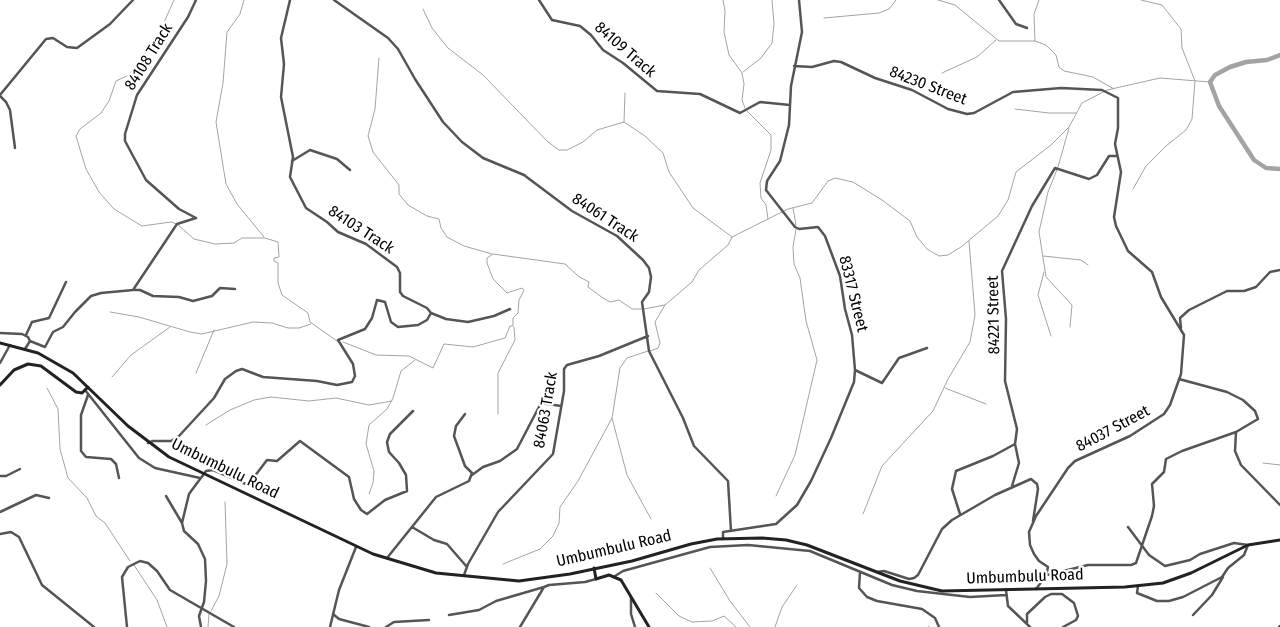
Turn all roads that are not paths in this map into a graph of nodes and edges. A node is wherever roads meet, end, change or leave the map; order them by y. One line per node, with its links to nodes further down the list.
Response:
1 (133, 0): 8 (street)
2 (196, 0): 20 (street, 84108 Track)
3 (290, 0): 15 (street, 84103 Track)
4 (334, 0): 26 (street, 84061 Track)
5 (539, 0): 12 (street, 84109 Track)
6 (799, 0): 10 (street, 83317 Street)
7 (999, 0): 9 (street)
8 (128, 4): 11 (street)
9 (1027, 28)
10 (794, 66): 12 (street, 83317 Street); 14 (street, 84230 Street)
11 (0, 96): 13 (street)
12 (790, 105): 33 (street, 83317 Street)
13 (15, 148)
14 (1117, 156): 23 (street); 43 (street, 84221 Street)
15 (292, 161): 16 (street); 22 (street, 84103 Track)
16 (350, 170)
17 (1280, 270): 23 (street)
18 (66, 282): 25 (street)
19 (234, 289): 20 (street)
20 (133, 290): 27 (street)
21 (510, 309): 22 (street)
22 (431, 313): 42 (street)
23 (1181, 330): 34 (street)
24 (0, 333): 25 (street)
25 (26, 335): 27 (street)
26 (648, 336): 38 (street, 84063 Track); 60 (street, 84061 Track)
27 (30, 341): 31 (street)
28 (0, 343): 29 (main road, Umbumbulu Road)
29 (10, 345): 31 (main road, Umbumbulu Road); 32 (street)
30 (927, 348): 33 (street)
31 (25, 349): 36 (main road, Umbumbulu Road)
32 (0, 363)
33 (856, 370): 60 (street, 83317 Street)
34 (1179, 379): 41 (street); 57 (street, 84037 Street)
35 (0, 385): 36 (main road)
36 (86, 389): 37 (street); 42 (main road, Umbumbulu Road)
37 (88, 394): 48 (street); 49 (street)
38 (561, 406): 46 (street); 71 (street, 84063 Track)
39 (413, 412): 45 (street)
40 (465, 414): 46 (street)
41 (1236, 432): 53 (street); 68 (street)
42 (148, 443): 45 (main road, Umbumbulu Road)
43 (1016, 444): 50 (street, 84221 Street); 55 (street)
44 (20, 469): 47 (street)
45 (203, 473): 49 (street); 66 (main road, Umbumbulu Road)
46 (472, 475): 58 (street)
47 (0, 476)
48 (119, 478)
49 (200, 478): 56 (street)
50 (1012, 486): 55 (street); 57 (street)
51 (166, 496): 56 (street)
52 (48, 498): 54 (street)
53 (1280, 505)
54 (0, 512)
55 (960, 514): 74 (street)
56 (182, 523): 86 (street)
57 (1033, 523): 76 (street, 84037 Street)
58 (412, 527): 70 (street); 71 (street)
59 (1128, 527): 68 (street)
60 (731, 531): 62 (street)
61 (0, 534): 92 (street)
62 (725, 539): 64 (street); 67 (main road, Umbumbulu Road); 72 (main road, Umbumbulu Road)
63 (1280, 540): 65 (main road, Umbumbulu Road)
64 (727, 544): 69 (street); 75 (street)
65 (1248, 545): 68 (street); 77 (street); 80 (main road, Umbumbulu Road)
66 (356, 546): 70 (main road, Umbumbulu Road); 87 (street)
67 (812, 546): 69 (street); 74 (main road, Umbumbulu Road)
68 (1140, 546): 76 (street)
69 (810, 551): 73 (street)
70 (386, 560): 78 (main road, Umbumbulu Road)
71 (467, 567): 78 (street, 84063 Track)
72 (594, 568): 78 (main road, Umbumbulu Road); 79 (main road)
73 (860, 572): 84 (street); 102 (street)
74 (877, 572): 83 (main road, Umbumbulu Road)
75 (615, 576): 79 (main road); 85 (main road)
76 (1046, 576): 82 (street)
77 (1223, 576): 80 (street); 89 (street)
78 (464, 577)
79 (596, 579): 81 (street)
80 (1138, 586): 82 (main road, Umbumbulu Road)
81 (544, 587): 88 (street); 99 (street)
82 (1036, 589): 83 (main road, Umbumbulu Road)
83 (1006, 590): 84 (street)
84 (1006, 595): 91 (street)
85 (632, 596): 100 (street); 101 (main road)
86 (203, 608): 93 (street); 94 (street); 95 (street)
87 (333, 614): 96 (street); 97 (street)
88 (449, 615)
89 (1193, 615)
90 (429, 620): 98 (street)
91 (1029, 626): 103 (street)
92 (94, 627)
93 (127, 627)
94 (201, 627)
95 (234, 627)
96 (330, 627)
97 (369, 627)
98 (386, 627)
99 (519, 627)
100 (635, 627)
101 (649, 627)
102 (939, 627)
103 (1063, 627)

